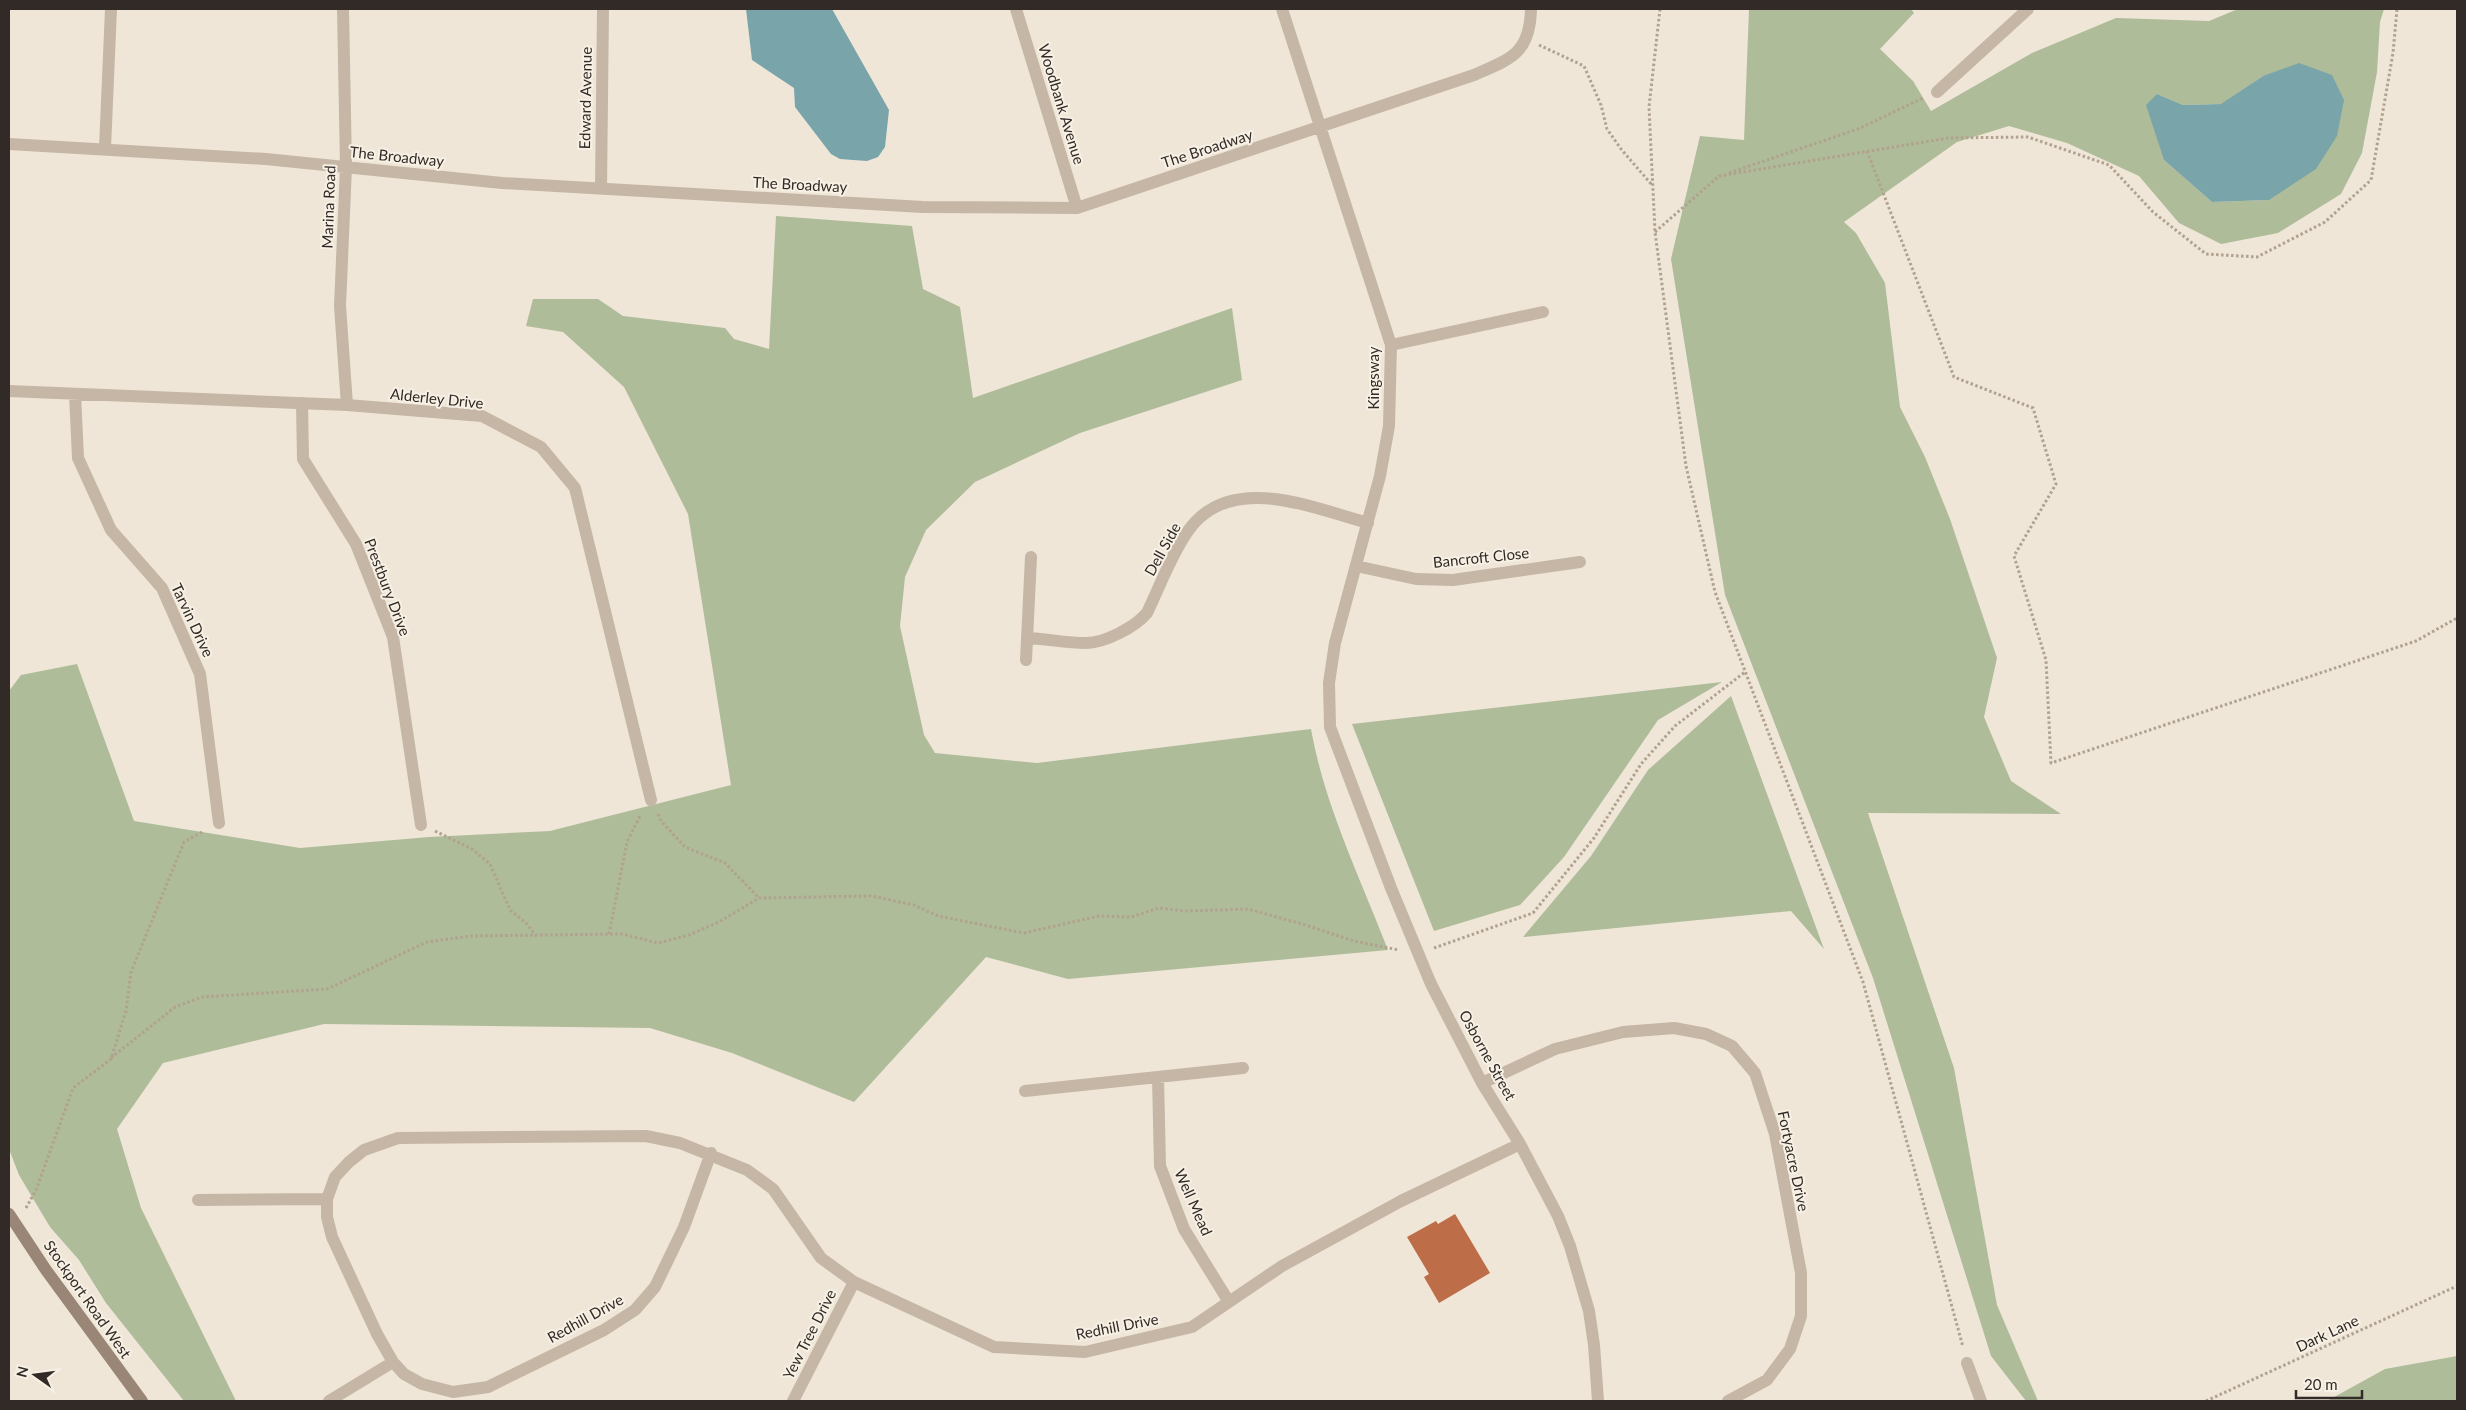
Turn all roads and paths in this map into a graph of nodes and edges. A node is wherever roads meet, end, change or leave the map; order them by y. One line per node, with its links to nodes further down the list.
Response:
1 (111, 9): 14 (street)
2 (343, 9): 16 (street, Marina Road)
3 (603, 9): 19 (street, Edward Avenue)
4 (1016, 9): 20 (street, Woodbank Avenue)
5 (1282, 9): 12 (street, Kingsway)
6 (1532, 9): 10 (street, The Broadway)
7 (1660, 9): 18 (path)
8 (2028, 9): 11 (street)
9 (2397, 9): 15 (path)
10 (1525, 40): 12 (street, The Broadway); 18 (path)
11 (1937, 92): 17 (path)
12 (1320, 128): 20 (street, The Broadway); 23 (street, Kingsway)
13 (9, 144): 14 (street, The Broadway)
14 (105, 148): 16 (street, The Broadway)
15 (1867, 151): 17 (path); 32 (path)
16 (346, 167): 19 (street, The Broadway); 27 (street, Marina Road)
17 (1719, 176): 21 (path)
18 (1652, 185): 21 (path)
19 (601, 188): 20 (street, The Broadway)
20 (1077, 208)
21 (1655, 232): 35 (path)
22 (1543, 312): 23 (street)
23 (1391, 345): 28 (street, Kingsway)
24 (9, 391): 25 (street, Alderley Drive)
25 (75, 394): 26 (street, Alderley Drive); 38 (street, Tarvin Drive)
26 (302, 403): 27 (street, Alderley Drive); 39 (street, Prestbury Drive)
27 (347, 405): 37 (street, Alderley Drive)
28 (1368, 524): 31 (street, Kingsway); 33 (street, Dell Side)
29 (1031, 557): 33 (street)
30 (1580, 562): 31 (street, Bancroft Close)
31 (1356, 566): 36 (street, Kingsway)
32 (2457, 618)
33 (1028, 638): 34 (street)
34 (1026, 660)
35 (1745, 672): 43 (path); 59 (path)
36 (1330, 727): 43 (street, Osborne Street)
37 (653, 804): 40 (path); 41 (path)
38 (219, 824): 44 (path)
39 (421, 825): 42 (path)
40 (759, 898): 41 (path); 43 (path)
41 (609, 934): 42 (path)
42 (536, 936): 44 (path)
43 (1418, 954): 47 (street, Osborne Street)
44 (111, 1058): 54 (path)
45 (1243, 1068): 46 (street)
46 (1158, 1077): 48 (street); 57 (street, Well Mead)
47 (1482, 1083): 49 (street, Osborne Street); 64 (street, Fortyacre Drive)
48 (1025, 1091)
49 (1520, 1144): 57 (street, Redhill Drive); 63 (street, Osborne Street)
50 (711, 1153): 51 (street, Redhill Drive); 55 (street, Redhill Drive); 58 (street, Redhill Drive)
51 (327, 1199): 52 (street); 58 (street, Redhill Drive)
52 (198, 1200)
53 (9, 1214): 54 (main road, Stockport Road West)
54 (17, 1226): 60 (main road, Stockport Road West)
55 (854, 1282): 57 (street, Redhill Drive); 62 (street, Yew Tree Drive)
56 (2457, 1286): 66 (path, Dark Lane)
57 (1229, 1302)
58 (393, 1362): 61 (street)
59 (1967, 1363): 65 (street)
60 (142, 1401)
61 (329, 1401)
62 (793, 1401)
63 (1598, 1401)
64 (1728, 1401)
65 (1981, 1401)
66 (2206, 1401)

